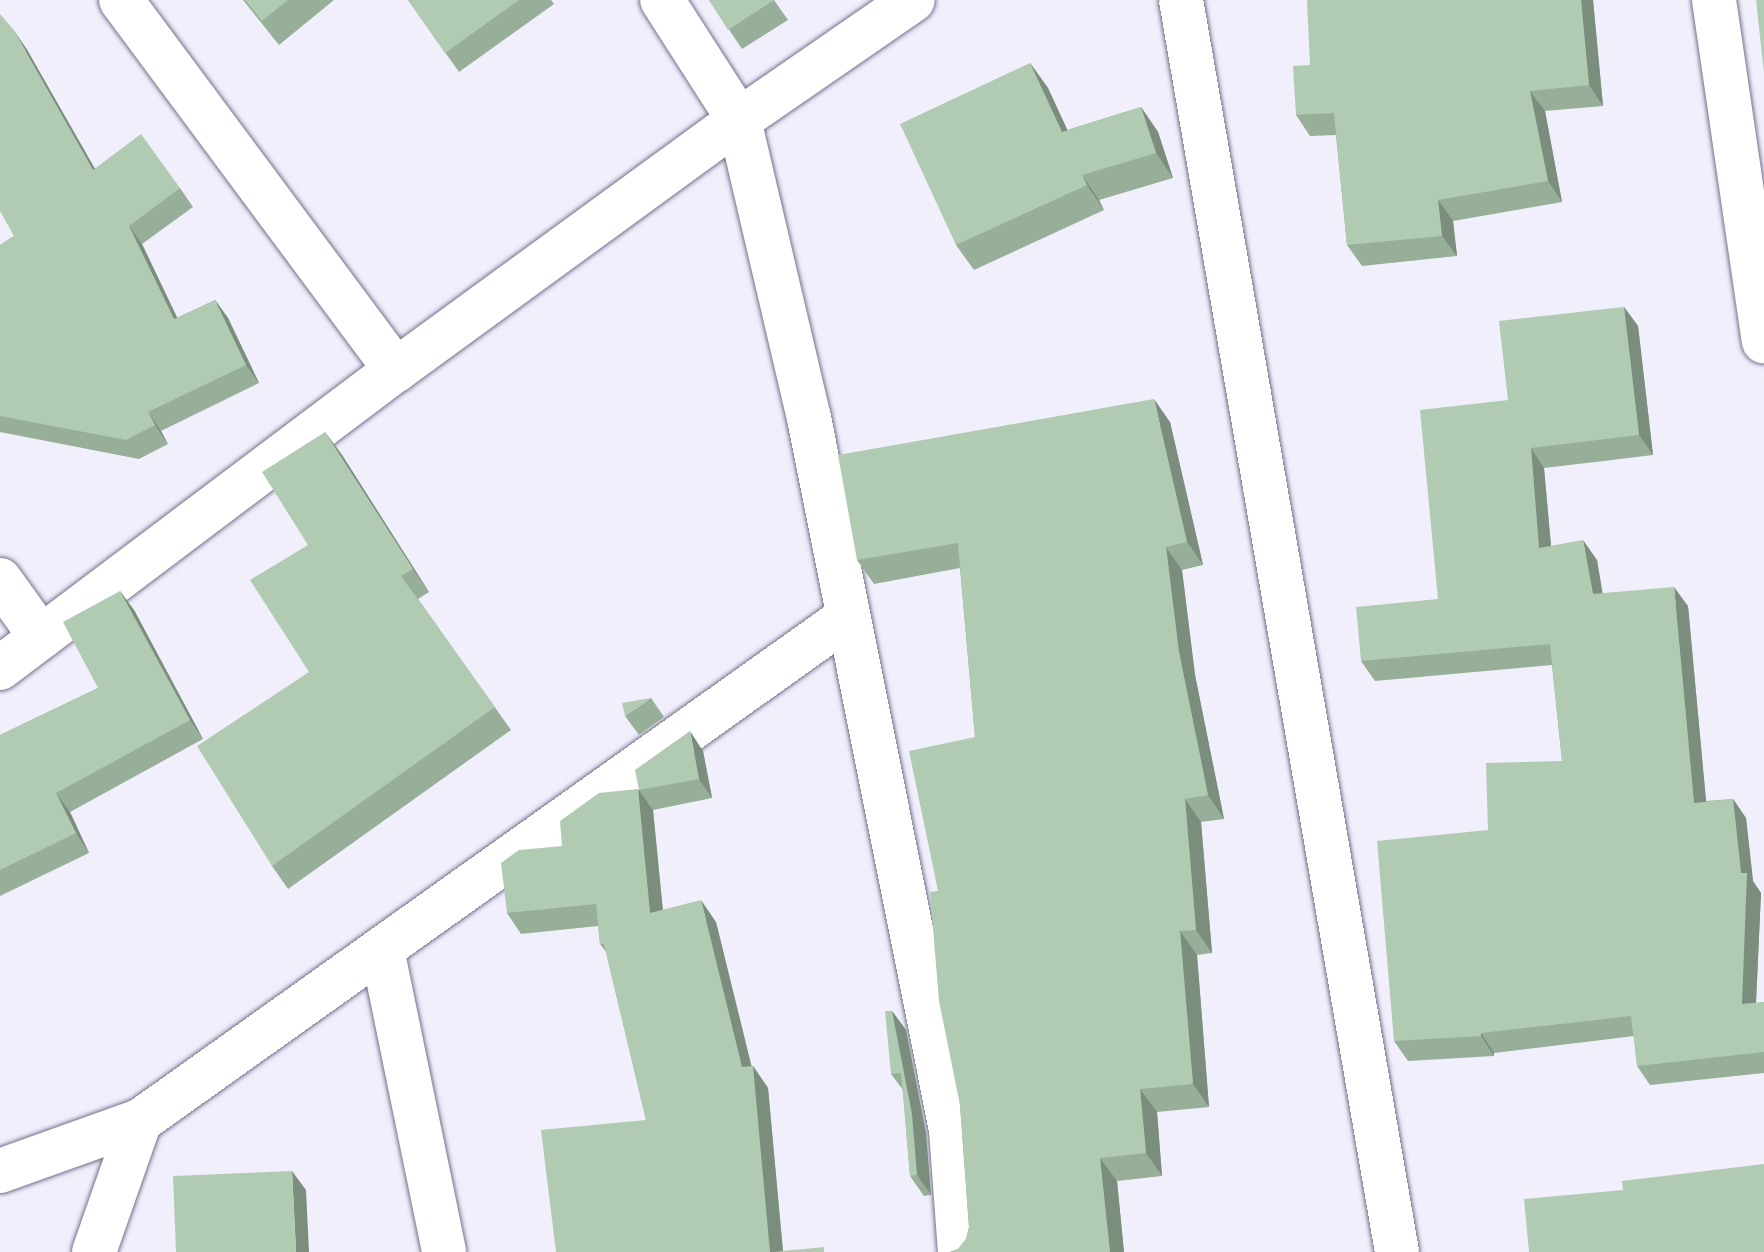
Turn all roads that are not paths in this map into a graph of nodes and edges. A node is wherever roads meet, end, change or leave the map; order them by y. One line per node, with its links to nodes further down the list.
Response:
1 (121, 0): 8 (street)
2 (662, 0): 6 (street)
3 (913, 0): 6 (street)
4 (1181, 0): 19 (street)
5 (1714, 0): 7 (street)
6 (739, 120): 8 (street); 10 (street)
7 (1764, 341)
8 (396, 370): 11 (street)
9 (0, 580): 11 (street)
10 (848, 617): 13 (street); 18 (street)
11 (41, 637): 12 (street)
12 (0, 668)
13 (382, 949): 14 (street); 17 (street)
14 (140, 1121): 15 (street); 16 (street)
15 (0, 1171)
16 (94, 1252)
17 (444, 1252)
18 (960, 1252)
19 (1397, 1252)

